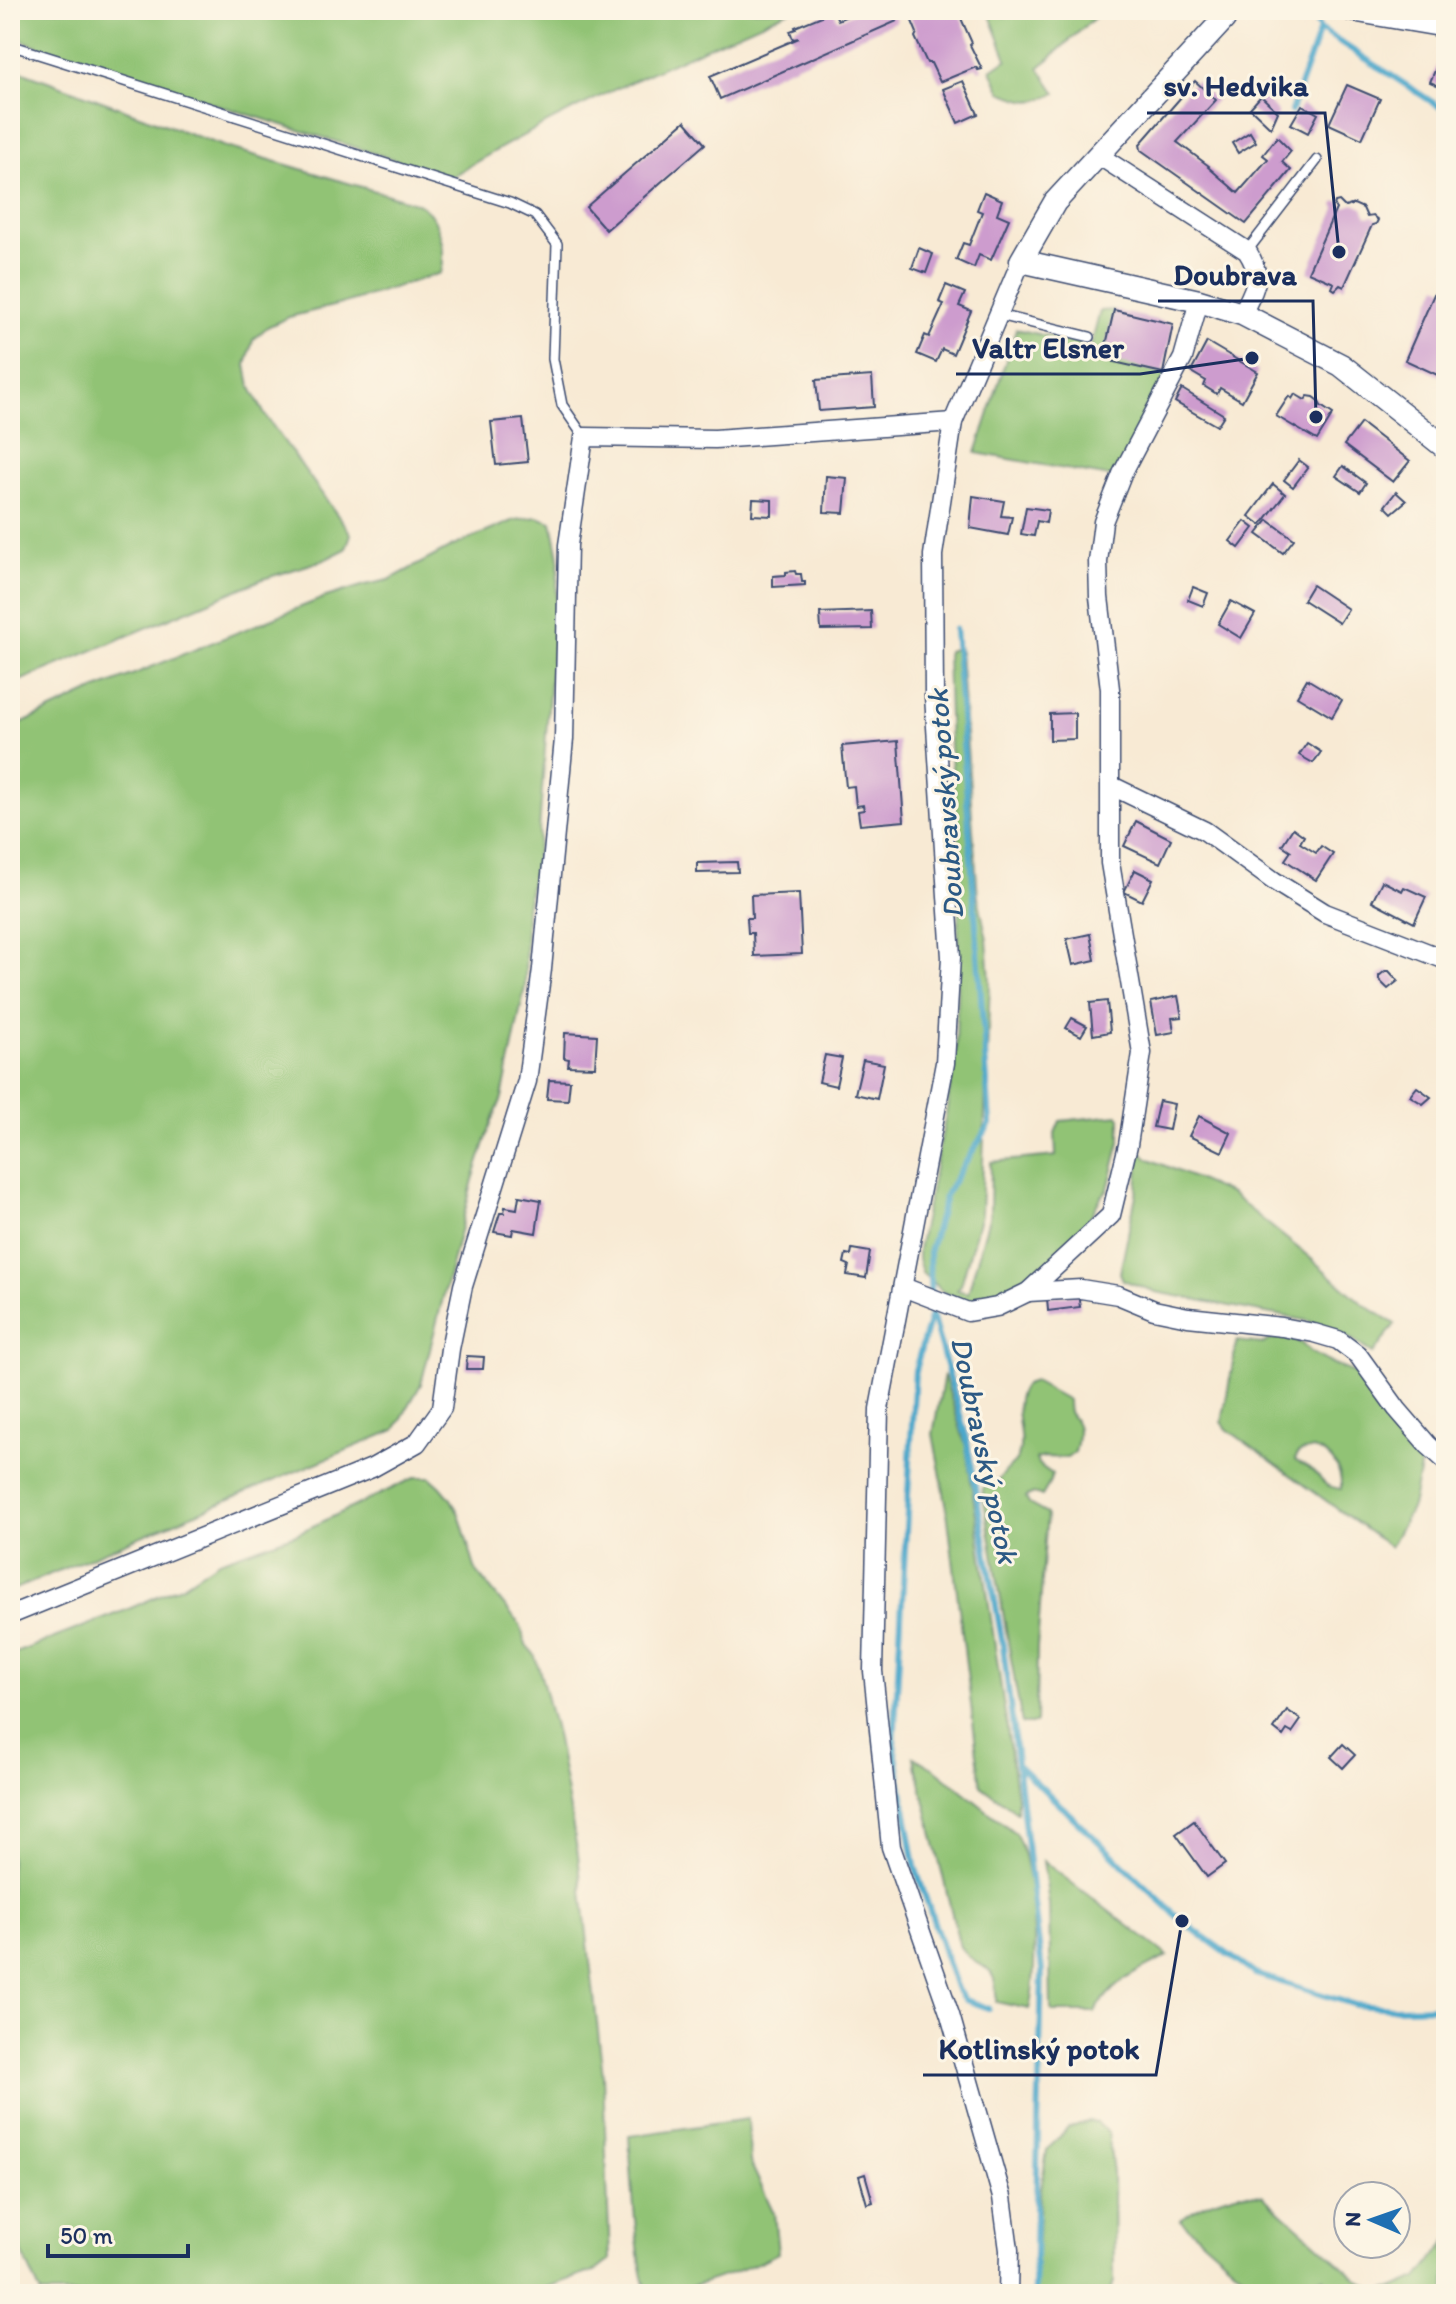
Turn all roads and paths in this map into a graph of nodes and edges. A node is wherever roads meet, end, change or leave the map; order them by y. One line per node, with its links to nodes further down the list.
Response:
1 (1229, 10): 5 (street)
2 (1352, 10): 3 (street)
3 (1446, 26)
4 (10, 45): 14 (lane)
5 (1098, 155): 7 (street); 8 (street)
6 (1317, 160): 7 (lane)
7 (1247, 251): 10 (street)
8 (1021, 261): 9 (street); 11 (street)
9 (1199, 301): 10 (street); 16 (street)
10 (1242, 314): 15 (street)
11 (999, 315): 12 (lane); 13 (street)
12 (1090, 337)
13 (953, 422): 14 (street); 18 (street)
14 (584, 437): 21 (street)
15 (1446, 448)
16 (1112, 786): 17 (street); 19 (street)
17 (1446, 960)
18 (903, 1287): 19 (street); 22 (street)
19 (1028, 1292): 20 (street)
20 (1446, 1461)
21 (10, 1615)
22 (1008, 2294)

